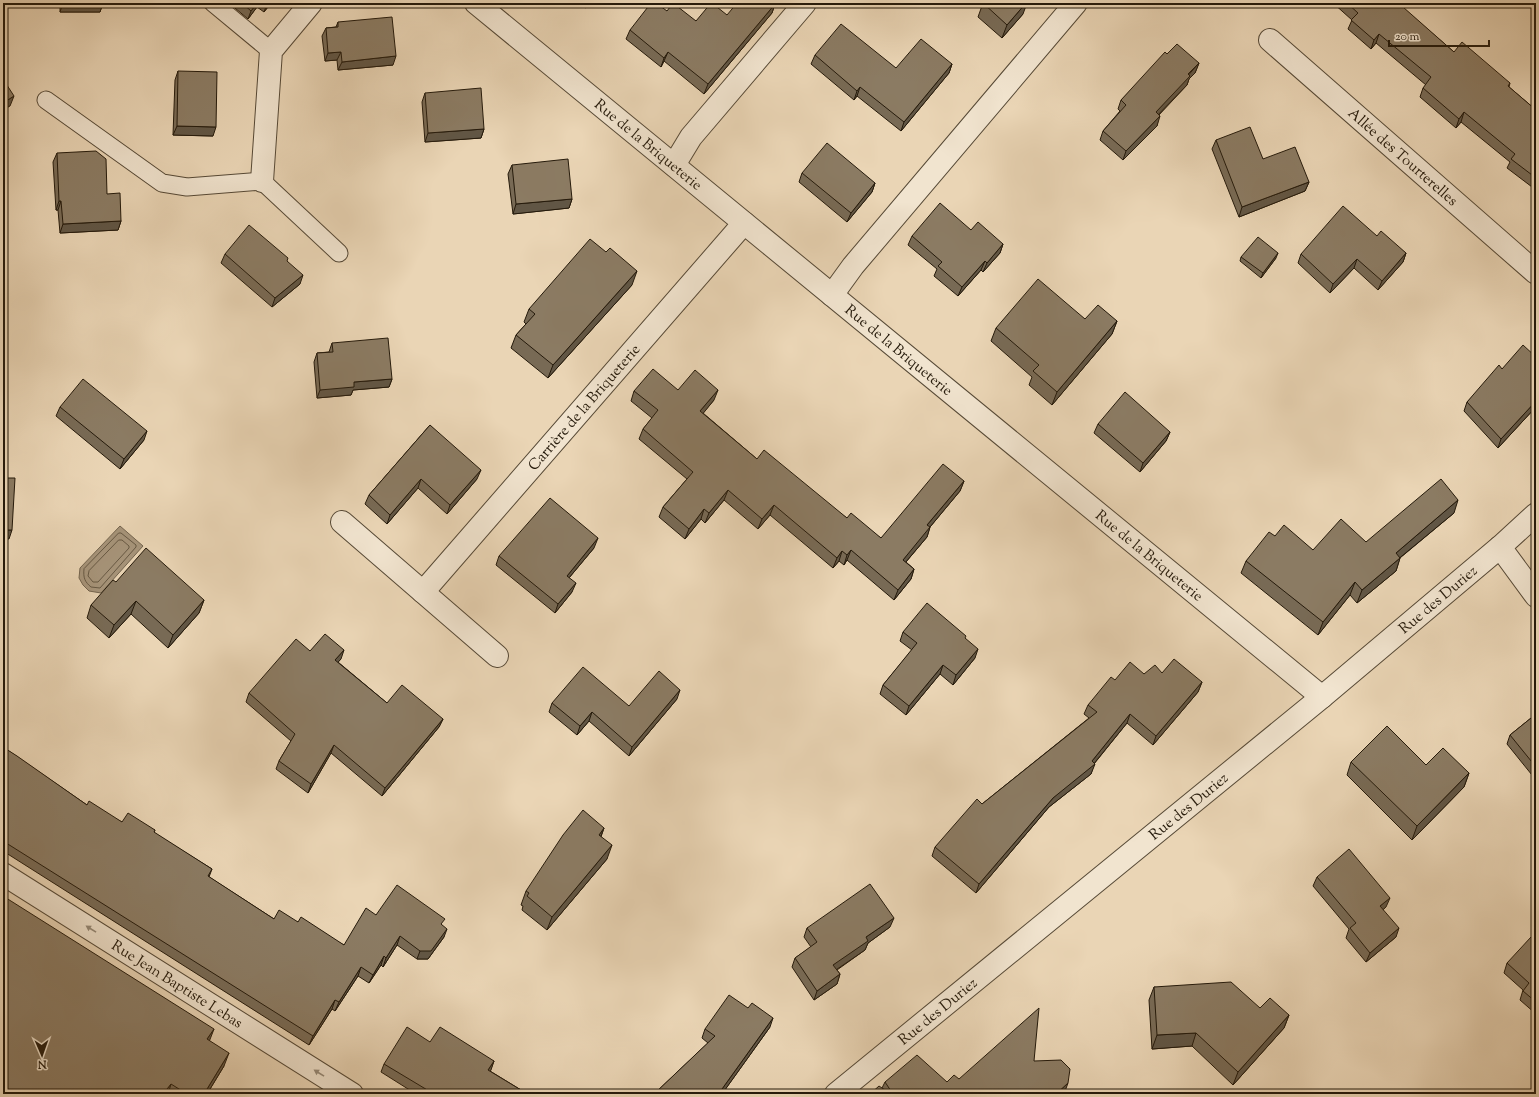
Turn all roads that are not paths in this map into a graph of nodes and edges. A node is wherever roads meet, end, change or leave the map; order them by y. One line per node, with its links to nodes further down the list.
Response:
1 (213, 3): 7 (lane)
2 (311, 3): 7 (street)
3 (476, 3): 9 (street, Rue de la Briqueterie)
4 (805, 3): 9 (street)
5 (1076, 3): 14 (street)
6 (1270, 40): 13 (street, Allée des Tourterelles)
7 (271, 52): 10 (street)
8 (46, 100): 10 (lane)
9 (674, 165): 11 (street, Rue de la Briqueterie)
10 (262, 181): 12 (lane)
11 (744, 223): 14 (street, Rue de la Briqueterie); 18 (street, Carrière de la Briqueterie)
12 (339, 253)
13 (1536, 273)
14 (832, 295): 21 (street, Rue de la Briqueterie)
15 (1536, 514): 17 (street, Rue des Duriez)
16 (342, 522): 18 (street)
17 (1500, 547): 19 (street); 21 (street, Rue des Duriez)
18 (423, 592): 20 (street)
19 (1536, 596)
20 (497, 656)
21 (1322, 697): 24 (street, Rue des Duriez)
22 (3, 874): 23 (street, Rue Jean Baptiste Lebas, one-way to 22)
23 (352, 1094)
24 (836, 1094)

